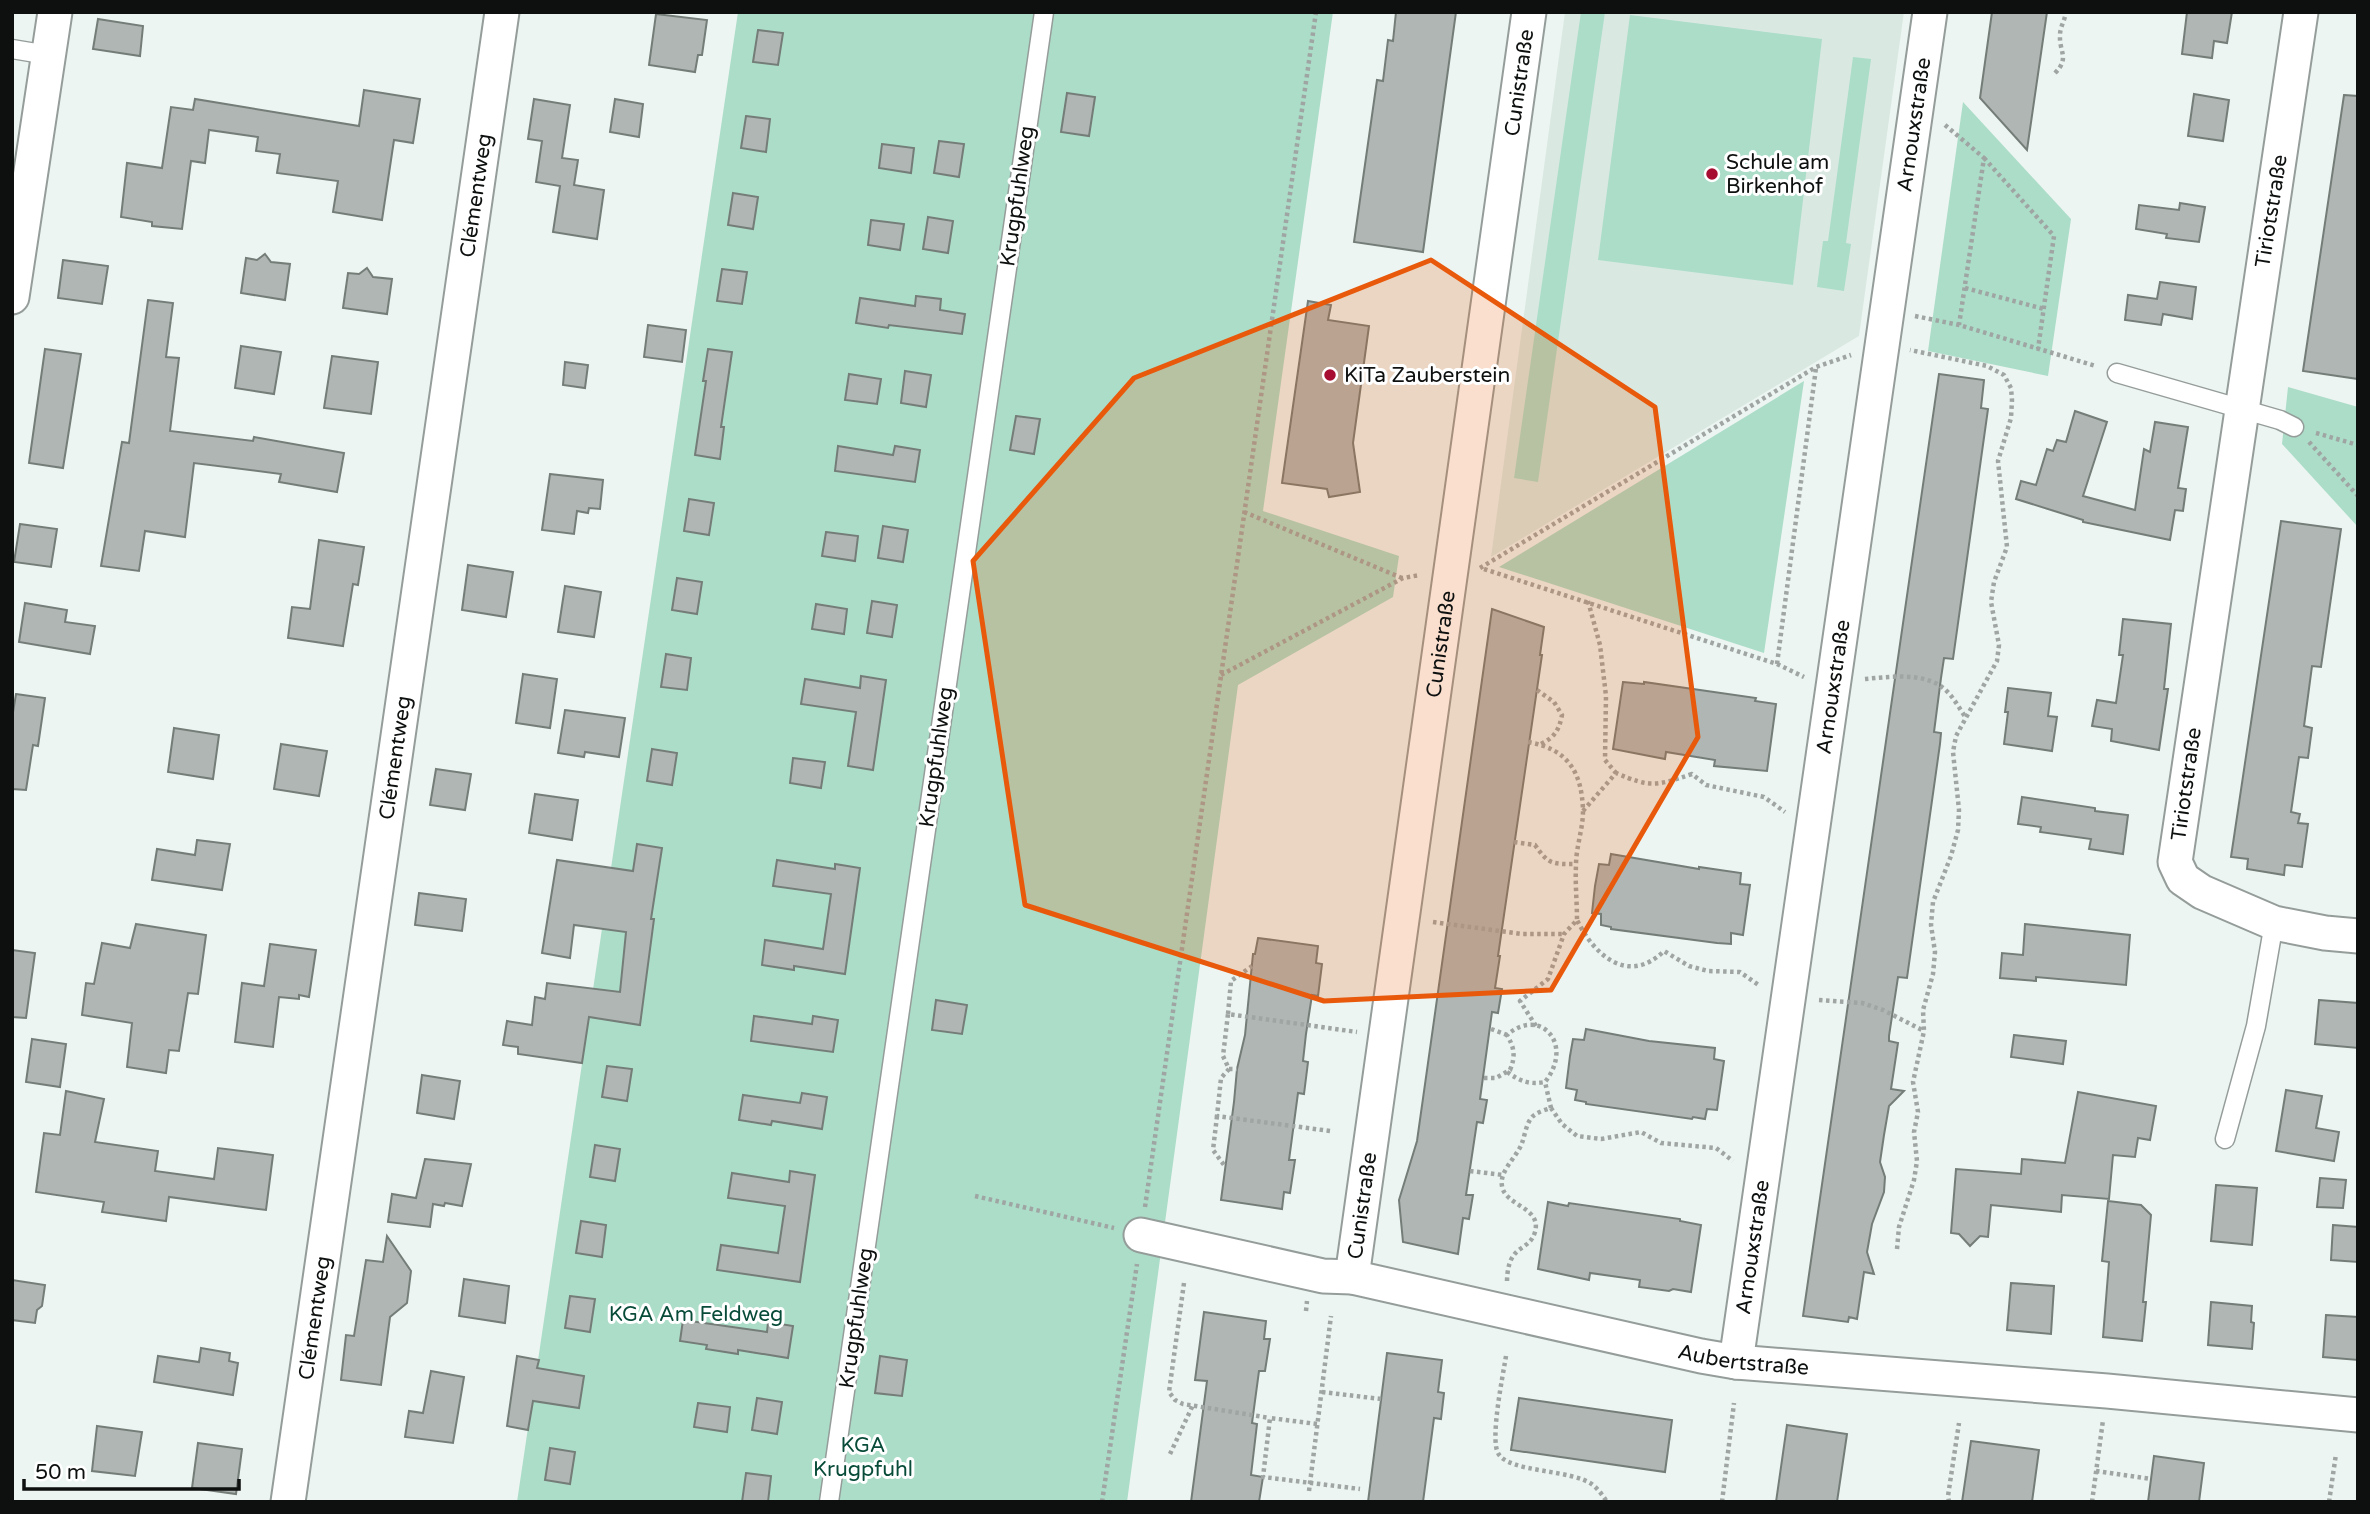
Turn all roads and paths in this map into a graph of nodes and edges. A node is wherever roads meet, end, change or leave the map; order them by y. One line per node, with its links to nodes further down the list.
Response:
1 (55, 12): 10 (street)
2 (502, 12): 93 (street, Clémentweg)
3 (1044, 12): 94 (lane, Krugpfuhlweg)
4 (1316, 12): 27 (path)
5 (1529, 12): 28 (street, Cunistraße)
6 (1930, 12): 12 (street, Arnouxstraße)
7 (2066, 12): 11 (path)
8 (2301, 12): 23 (street, Tiriotstraße)
9 (12, 50): 10 (lane)
10 (48, 55): 14 (street)
11 (2055, 73)
12 (1917, 101): 13 (path); 18 (street, Arnouxstraße)
13 (1984, 158): 15 (path); 17 (path)
14 (20, 191): 16 (street)
15 (1965, 288): 17 (path); 19 (path)
16 (12, 297)
17 (2044, 309): 20 (path)
18 (1887, 310): 19 (path); 33 (street, Arnouxstraße)
19 (1959, 325): 20 (path)
20 (2038, 349): 22 (path)
21 (1816, 368): 31 (path)
22 (2117, 373): 23 (lane)
23 (2241, 410): 24 (lane); 45 (street, Tiriotstraße)
24 (2294, 427): 25 (path); 26 (path)
25 (2358, 445)
26 (2358, 496)
27 (1244, 512): 29 (path); 32 (path)
28 (1467, 568): 29 (path); 30 (path); 43 (street, Cunistraße)
29 (1403, 578): 32 (path)
30 (1588, 601): 31 (path); 38 (path)
31 (1777, 664): 33 (path)
32 (1221, 674): 70 (path)
33 (1833, 686): 35 (path); 40 (street, Arnouxstraße)
34 (1537, 690): 37 (path)
35 (1966, 718)
36 (1528, 742): 37 (path)
37 (1541, 744): 39 (path)
38 (1616, 773): 39 (path); 40 (path)
39 (1583, 811): 42 (path)
40 (1814, 816): 49 (street, Arnouxstraße)
41 (1514, 842): 42 (path)
42 (1576, 864): 44 (path)
43 (1402, 918): 46 (path); 54 (street, Cunistraße)
44 (1577, 920): 46 (path); 49 (path)
45 (2274, 923): 47 (street, Tiriotstraße); 64 (lane)
46 (1564, 934): 51 (path)
47 (2358, 936)
48 (1252, 966): 50 (path)
49 (1788, 997): 53 (path); 67 (street, Arnouxstraße)
50 (1228, 1014): 54 (path); 56 (path)
51 (1536, 1026): 55 (path); 60 (path)
52 (1491, 1029): 55 (path)
53 (1924, 1031)
54 (1386, 1035): 71 (street, Cunistraße)
55 (1507, 1035): 58 (path)
56 (1229, 1069): 57 (path); 62 (path)
57 (1237, 1069)
58 (1507, 1072): 59 (path); 60 (path)
59 (1484, 1078)
60 (1545, 1082): 61 (path)
61 (1551, 1108): 67 (path); 68 (path)
62 (1217, 1116): 63 (path); 65 (path)
63 (1330, 1131)
64 (2225, 1139)
65 (1224, 1165)
66 (1470, 1171): 68 (path)
67 (1763, 1173): 76 (street, Arnouxstraße)
68 (1503, 1175): 73 (path)
69 (975, 1196): 70 (path)
70 (1141, 1234): 71 (street, Aubertstraße); 95 (path)
71 (1352, 1277): 73 (street, Aubertstraße)
72 (1184, 1283): 81 (path)
73 (1512, 1313): 76 (street, Aubertstraße)
74 (1331, 1316): 78 (path)
75 (1506, 1356): 96 (path)
76 (1736, 1362): 77 (street, Aubertstraße)
77 (2107, 1391): 82 (street, Aubertstraße); 88 (path)
78 (1322, 1392): 79 (path); 85 (path)
79 (1381, 1399)
80 (1734, 1403): 97 (path)
81 (1192, 1405): 83 (path); 86 (path)
82 (2358, 1415)
83 (1270, 1418): 85 (path); 90 (path)
84 (1959, 1423): 98 (path)
85 (1317, 1424): 90 (path)
86 (1170, 1454)
87 (2336, 1454): 100 (path)
88 (2096, 1471): 89 (path); 99 (path)
89 (2151, 1479)
90 (1310, 1483): 91 (path); 92 (path)
91 (1360, 1489)
92 (1309, 1491)
93 (288, 1502)
94 (830, 1502)
95 (1102, 1502)
96 (1607, 1502)
97 (1721, 1502)
98 (1950, 1502)
99 (2092, 1502)
100 (2329, 1502)

